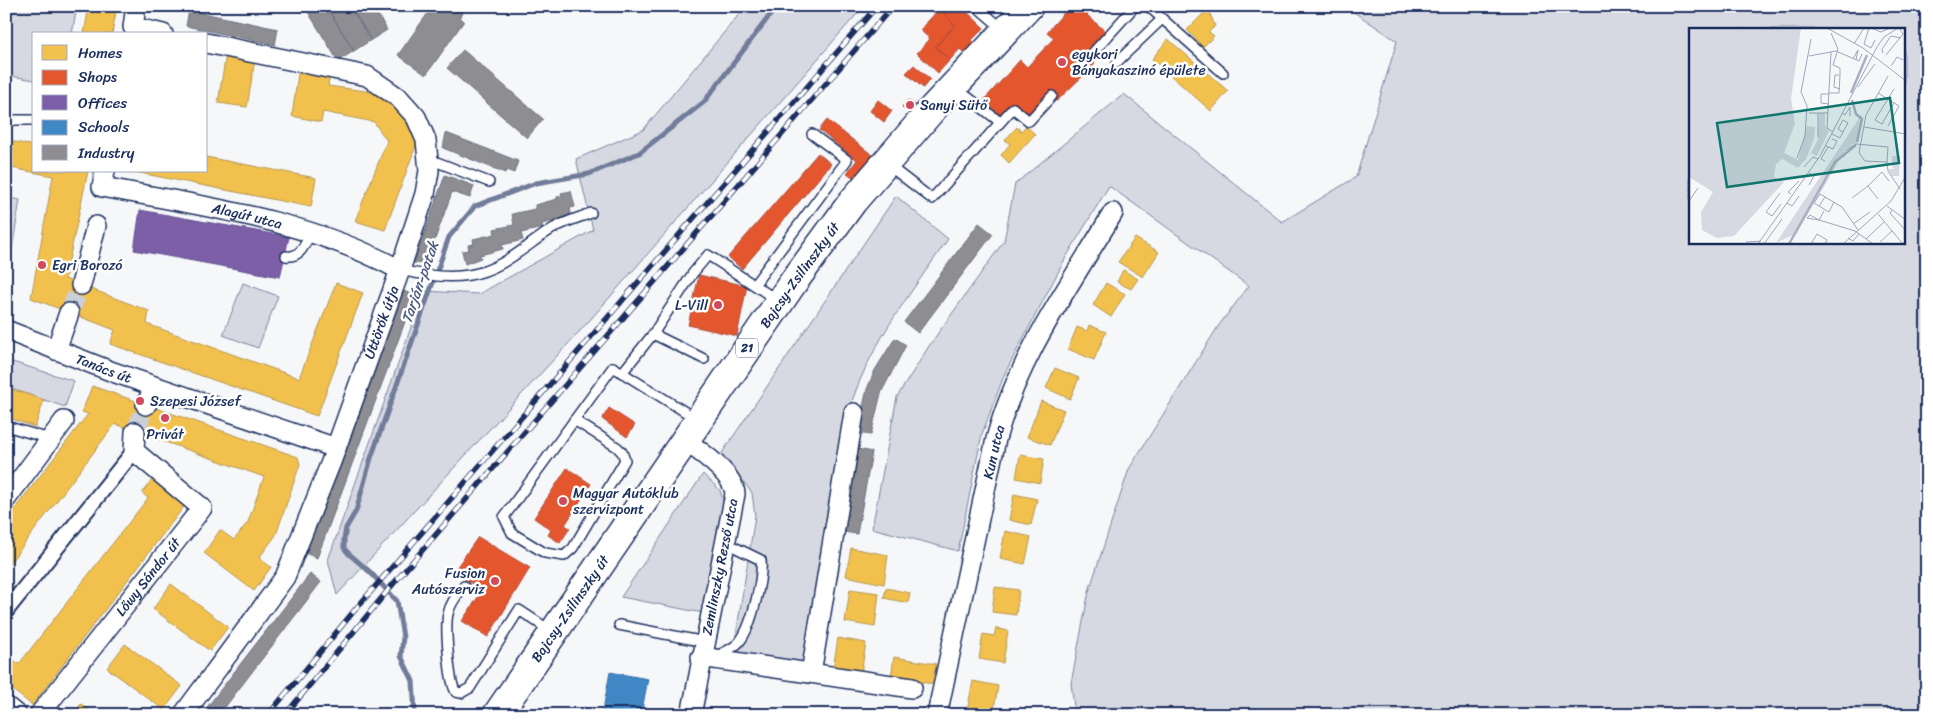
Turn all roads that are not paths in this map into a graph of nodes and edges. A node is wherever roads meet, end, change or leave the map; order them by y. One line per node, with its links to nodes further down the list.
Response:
1 (136, 6): 7 (street)
2 (1029, 6): 8 (main road, Bajcsy-Zsilinszky út / 21)
3 (1135, 6): 10 (lane)
4 (1148, 6): 6 (lane)
5 (979, 7): 8 (lane)
6 (1162, 19): 11 (lane); 12 (lane)
7 (132, 31)
8 (1006, 31): 13 (main road, Bajcsy-Zsilinszky út / 21)
9 (208, 43): 19 (street, Úttörők útja)
10 (1088, 58)
11 (1117, 62)
12 (1224, 73)
13 (954, 87): 17 (lane); 20 (main road, Bajcsy-Zsilinszky út / 21)
14 (1052, 96): 17 (lane)
15 (32, 120): 16 (lane)
16 (6, 122)
17 (1000, 122): 20 (lane)
18 (812, 134): 30 (lane)
19 (429, 159): 22 (lane); 28 (street, Úttörők útja)
20 (885, 163): 31 (main road, Bajcsy-Zsilinszky út / 21)
21 (105, 172): 26 (street, Alagút utca)
22 (489, 182)
23 (591, 213): 28 (lane)
24 (1113, 214): 64 (street, Kun utca)
25 (96, 226): 29 (street)
26 (311, 232): 27 (lane); 28 (street, Alagút utca)
27 (286, 256)
28 (400, 270): 47 (street, Úttörők útja)
29 (80, 285)
30 (754, 285): 31 (lane); 34 (lane)
31 (780, 302): 44 (main road, Bajcsy-Zsilinszky út / 21)
32 (70, 314): 35 (street)
33 (10, 332): 35 (street, Tanács út)
34 (653, 334): 36 (lane); 37 (lane)
35 (56, 350): 38 (street, Tanács út)
36 (704, 359)
37 (622, 373): 41 (lane); 44 (lane)
38 (154, 387): 39 (street); 47 (street, Tanács út)
39 (146, 406)
40 (854, 413): 56 (street)
41 (574, 420): 41 (lane)
42 (64, 421): 46 (street)
43 (6, 426): 46 (lane)
44 (691, 430): 50 (street, Zemlinszky Rezső utca); 54 (main road, Bajcsy-Zsilinszky út / 21)
45 (135, 432): 48 (street)
46 (51, 440): 49 (street)
47 (336, 448): 61 (street, Úttörők útja)
48 (134, 452): 52 (street); 60 (street, Lőwy Sándor út)
49 (6, 499)
50 (726, 543): 55 (street, Zemlinszky Rezső utca); 55 (lane)
51 (464, 586): 54 (lane)
52 (6, 611)
53 (619, 625): 55 (lane)
54 (555, 633): 62 (main road, Bajcsy-Zsilinszky út / 21)
55 (706, 652): 56 (street); 63 (street, Zemlinszky Rezső utca)
56 (811, 673): 57 (street)
57 (912, 688)
58 (6, 706): 59 (street)
59 (17, 715)
60 (39, 715)
61 (183, 715)
62 (497, 715)
63 (691, 715)
64 (937, 715)

